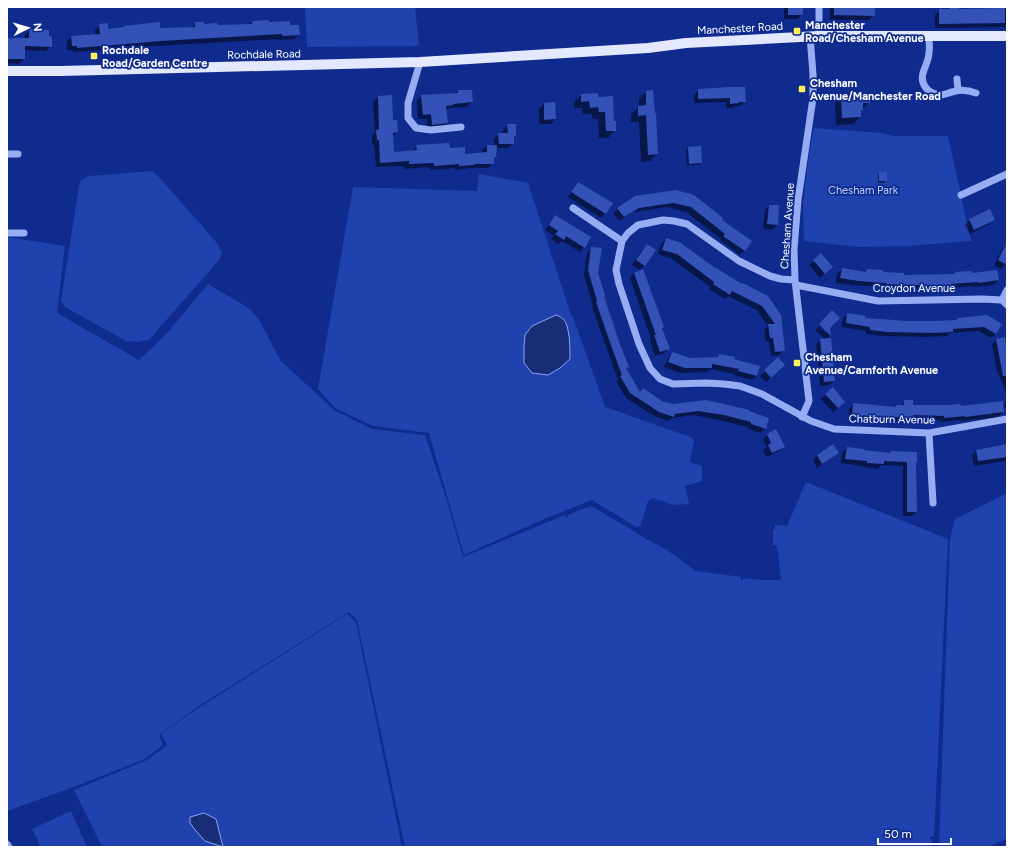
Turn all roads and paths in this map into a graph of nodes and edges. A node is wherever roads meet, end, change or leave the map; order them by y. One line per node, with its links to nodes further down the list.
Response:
1 (819, 7): 2 (street, Chesham Avenue)
2 (814, 36): 3 (main road, Manchester Road); 5 (main road, Manchester Road); 20 (street, Chesham Avenue)
3 (929, 36): 4 (main road, Manchester Road); 9 (street)
4 (1007, 36)
5 (522, 56): 6 (main road, Rochdale Road)
6 (420, 62): 7 (main road, Rochdale Road); 11 (street)
7 (7, 71)
8 (957, 79): 9 (street)
9 (958, 90): 10 (street)
10 (976, 93)
11 (461, 126)
12 (7, 154): 13 (street)
13 (18, 154)
14 (1007, 174): 15 (street)
15 (961, 195)
16 (573, 208): 19 (street)
17 (7, 233): 18 (street)
18 (24, 233)
19 (622, 241): 20 (street, Croydon Avenue); 23 (street, Chatburn Avenue)
20 (795, 283): 22 (street, Croydon Avenue); 23 (street, Chesham Avenue)
21 (1007, 290): 22 (street)
22 (1004, 303)
23 (802, 417): 25 (street, Chatburn Avenue)
24 (1007, 419): 25 (street, Chatburn Avenue)
25 (929, 433): 26 (street)
26 (934, 502)
27 (7, 844): 28 (street)
28 (9, 847)

